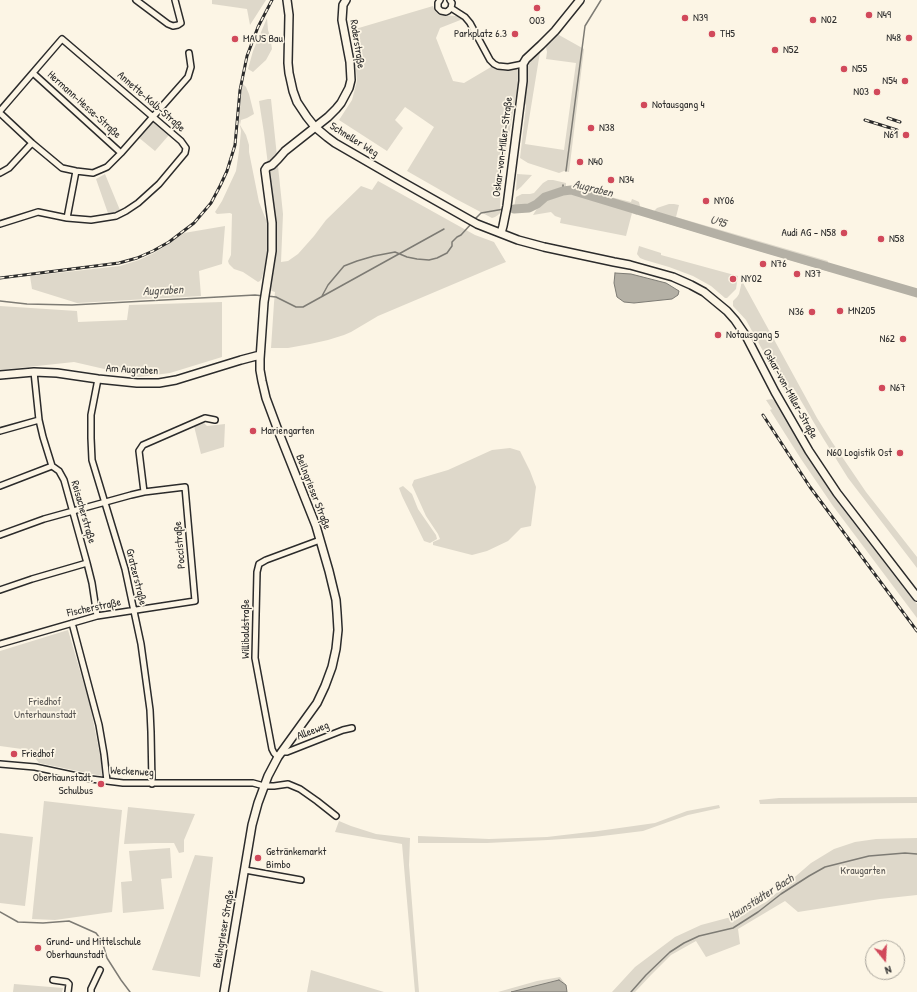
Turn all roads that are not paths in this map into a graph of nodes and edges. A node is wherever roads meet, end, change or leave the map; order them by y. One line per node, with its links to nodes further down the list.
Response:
1 (136, 0): 2 (street)
2 (176, 0)
3 (287, 0): 14 (main road, Schneller Weg)
4 (346, 0): 14 (main road, Roderstraße)
5 (440, 0): 8 (street)
6 (450, 0): 8 (street)
7 (580, 0): 10 (main road)
8 (452, 8): 10 (street)
9 (189, 53): 13 (street)
10 (523, 64): 21 (main road, Oskar-von-Miller-Straße)
11 (33, 73): 12 (street, Annette-Kolb-Straße); 13 (street, Annette-Kolb-Straße); 16 (street, Hermann-Hesse-Straße)
12 (0, 112): 15 (street)
13 (153, 117): 16 (street); 19 (street, Annette-Kolb-Straße)
14 (315, 127): 21 (main road, Schneller Weg); 22 (main road, Beilngrieser Straße)
15 (32, 143): 17 (street); 18 (street)
16 (121, 153): 17 (street)
17 (76, 172): 19 (street)
18 (0, 173)
19 (68, 218): 20 (street, Annette-Kolb-Straße)
20 (0, 224)
21 (501, 233): 38 (main road, Oskar-von-Miller-Straße)
22 (260, 355): 25 (main road, Am Augraben); 35 (main road, Beilngrieser Straße)
23 (34, 372): 24 (main road, Am Augraben); 25 (main road, Am Augraben); 26 (street, Reisacherstraße)
24 (0, 375)
25 (98, 379): 32 (street, Gratzerstraße)
26 (39, 420): 28 (street); 29 (street, Reisacherstraße)
27 (215, 420): 31 (street)
28 (0, 431)
29 (52, 466): 30 (street); 33 (street, Reisacherstraße)
30 (0, 486)
31 (144, 492): 32 (street); 39 (street, Poccistraße)
32 (105, 502): 33 (street); 40 (street, Gratzerstraße)
33 (73, 511): 34 (street); 36 (street, Reisacherstraße)
34 (0, 535)
35 (320, 540): 45 (main road, Beilngrieser Straße); 45 (street, Willibaldstraße)
36 (87, 563): 37 (street); 41 (street, Reisacherstraße)
37 (0, 590)
38 (917, 597)
39 (195, 601): 40 (street, Fischerstraße)
40 (134, 610): 41 (street, Fischerstraße); 48 (street, Gratzerstraße)
41 (97, 616): 42 (street, Fischerstraße)
42 (72, 623): 43 (street, Fischerstraße); 47 (street)
43 (0, 644)
44 (352, 728): 45 (street, Alleeweg)
45 (280, 755): 49 (main road, Beilngrieser Straße)
46 (0, 764): 47 (street, Weckenweg)
47 (107, 781): 48 (street, Weckenweg)
48 (152, 784): 49 (street, Weckenweg)
49 (264, 786): 50 (street, Weckenweg); 51 (main road, Beilngrieser Straße)
50 (336, 816)
51 (245, 870): 52 (street); 57 (main road, Beilngrieser Straße)
52 (301, 880)
53 (100, 970): 56 (street)
54 (53, 980): 55 (street)
55 (68, 992)
56 (91, 992)
57 (224, 992)

